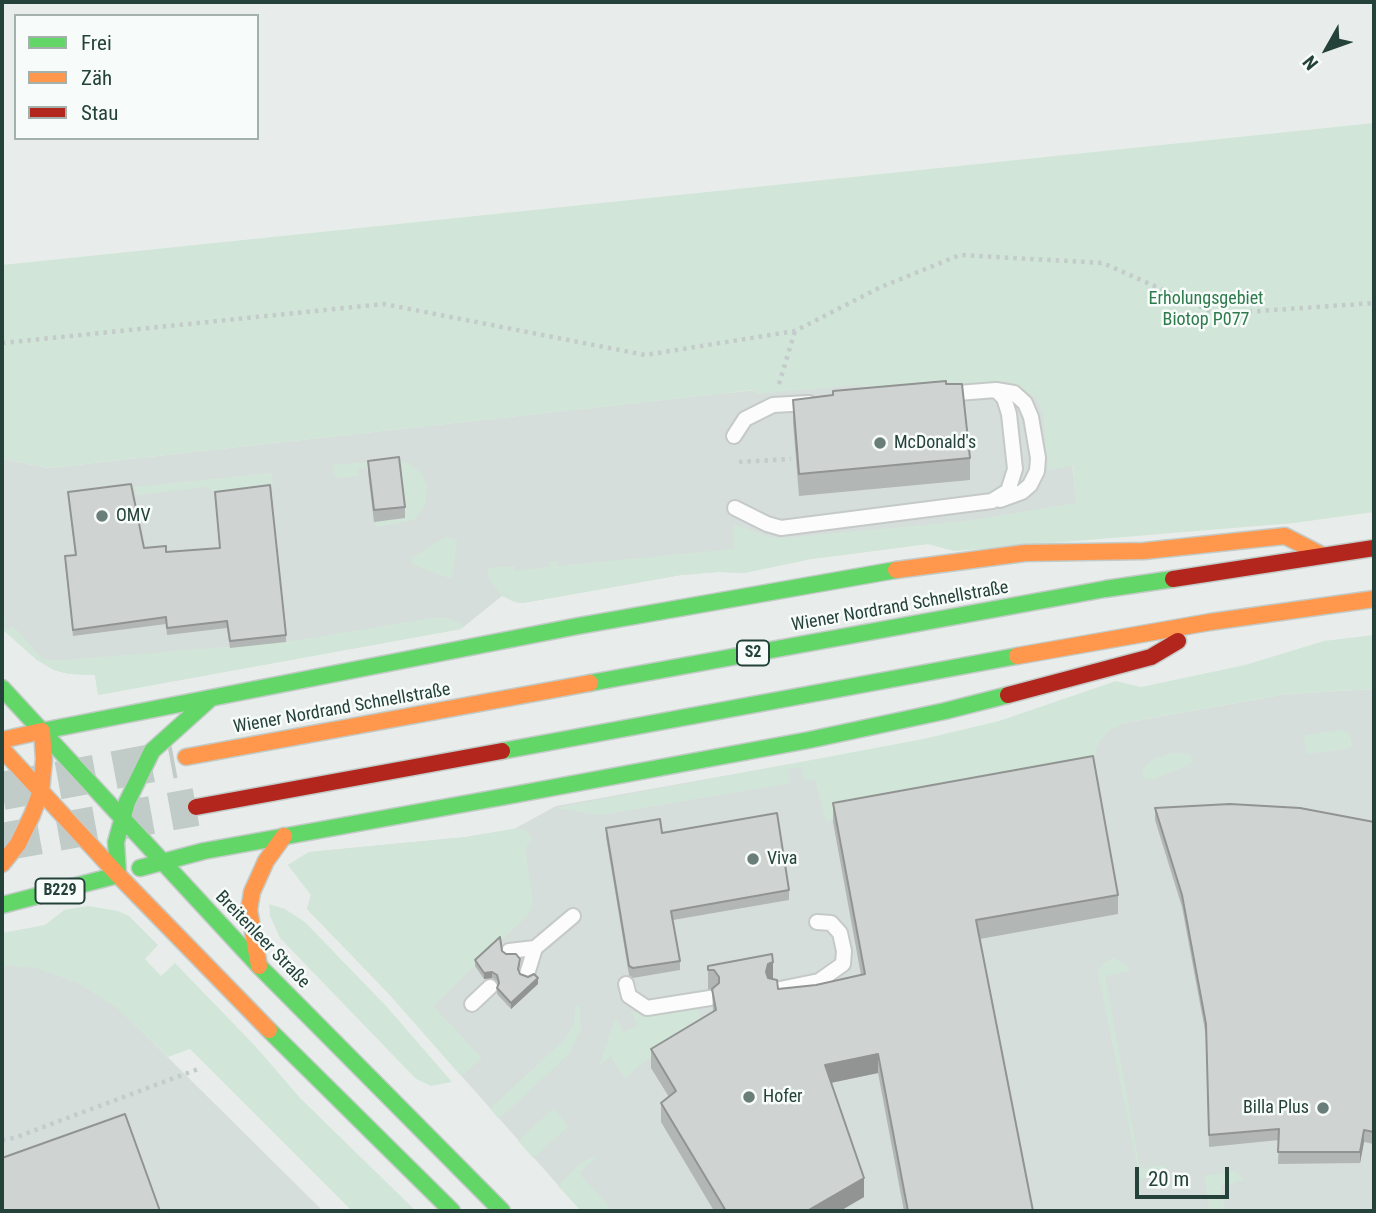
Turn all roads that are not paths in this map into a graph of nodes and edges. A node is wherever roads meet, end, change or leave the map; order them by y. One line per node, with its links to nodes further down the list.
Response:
1 (996, 390): 2 (lane); 5 (lane); 5 (lane)
2 (932, 394)
3 (826, 402): 4 (lane)
4 (734, 436)
5 (992, 501): 6 (lane)
6 (735, 508)
7 (1374, 548): 8 (main road, Wiener Nordrand Schnellstraße / S2)
8 (1322, 555): 12 (main road); 16 (main road, Wiener Nordrand Schnellstraße / S2)
9 (1374, 599): 10 (main road)
10 (1210, 622): 18 (main road); 20 (main road)
11 (2, 688): 13 (main road, Breitenleer Straße)
12 (213, 697): 13 (main road); 19 (main road)
13 (42, 731): 14 (main road); 17 (main road); 19 (main road, Breitenleer Straße)
14 (2, 740)
15 (2, 748): 17 (main road)
16 (186, 757)
17 (41, 790): 22 (main road); 23 (main road)
18 (196, 807)
19 (122, 819): 21 (main road, Breitenleer Straße); 23 (main road)
20 (285, 836): 21 (main road); 29 (main road)
21 (163, 862): 23 (main road); 29 (main road, Breitenleer Straße)
22 (2, 864)
23 (118, 874): 24 (main road, B229); 36 (main road)
24 (2, 905)
25 (573, 916): 27 (lane)
26 (817, 922): 33 (lane)
27 (535, 948): 28 (lane); 30 (lane)
28 (509, 951)
29 (259, 966): 37 (main road, Breitenleer Straße)
30 (527, 974)
31 (626, 984): 34 (lane)
32 (490, 987): 35 (lane)
33 (775, 990)
34 (710, 998)
35 (472, 1004)
36 (452, 1211)
37 (502, 1211)

